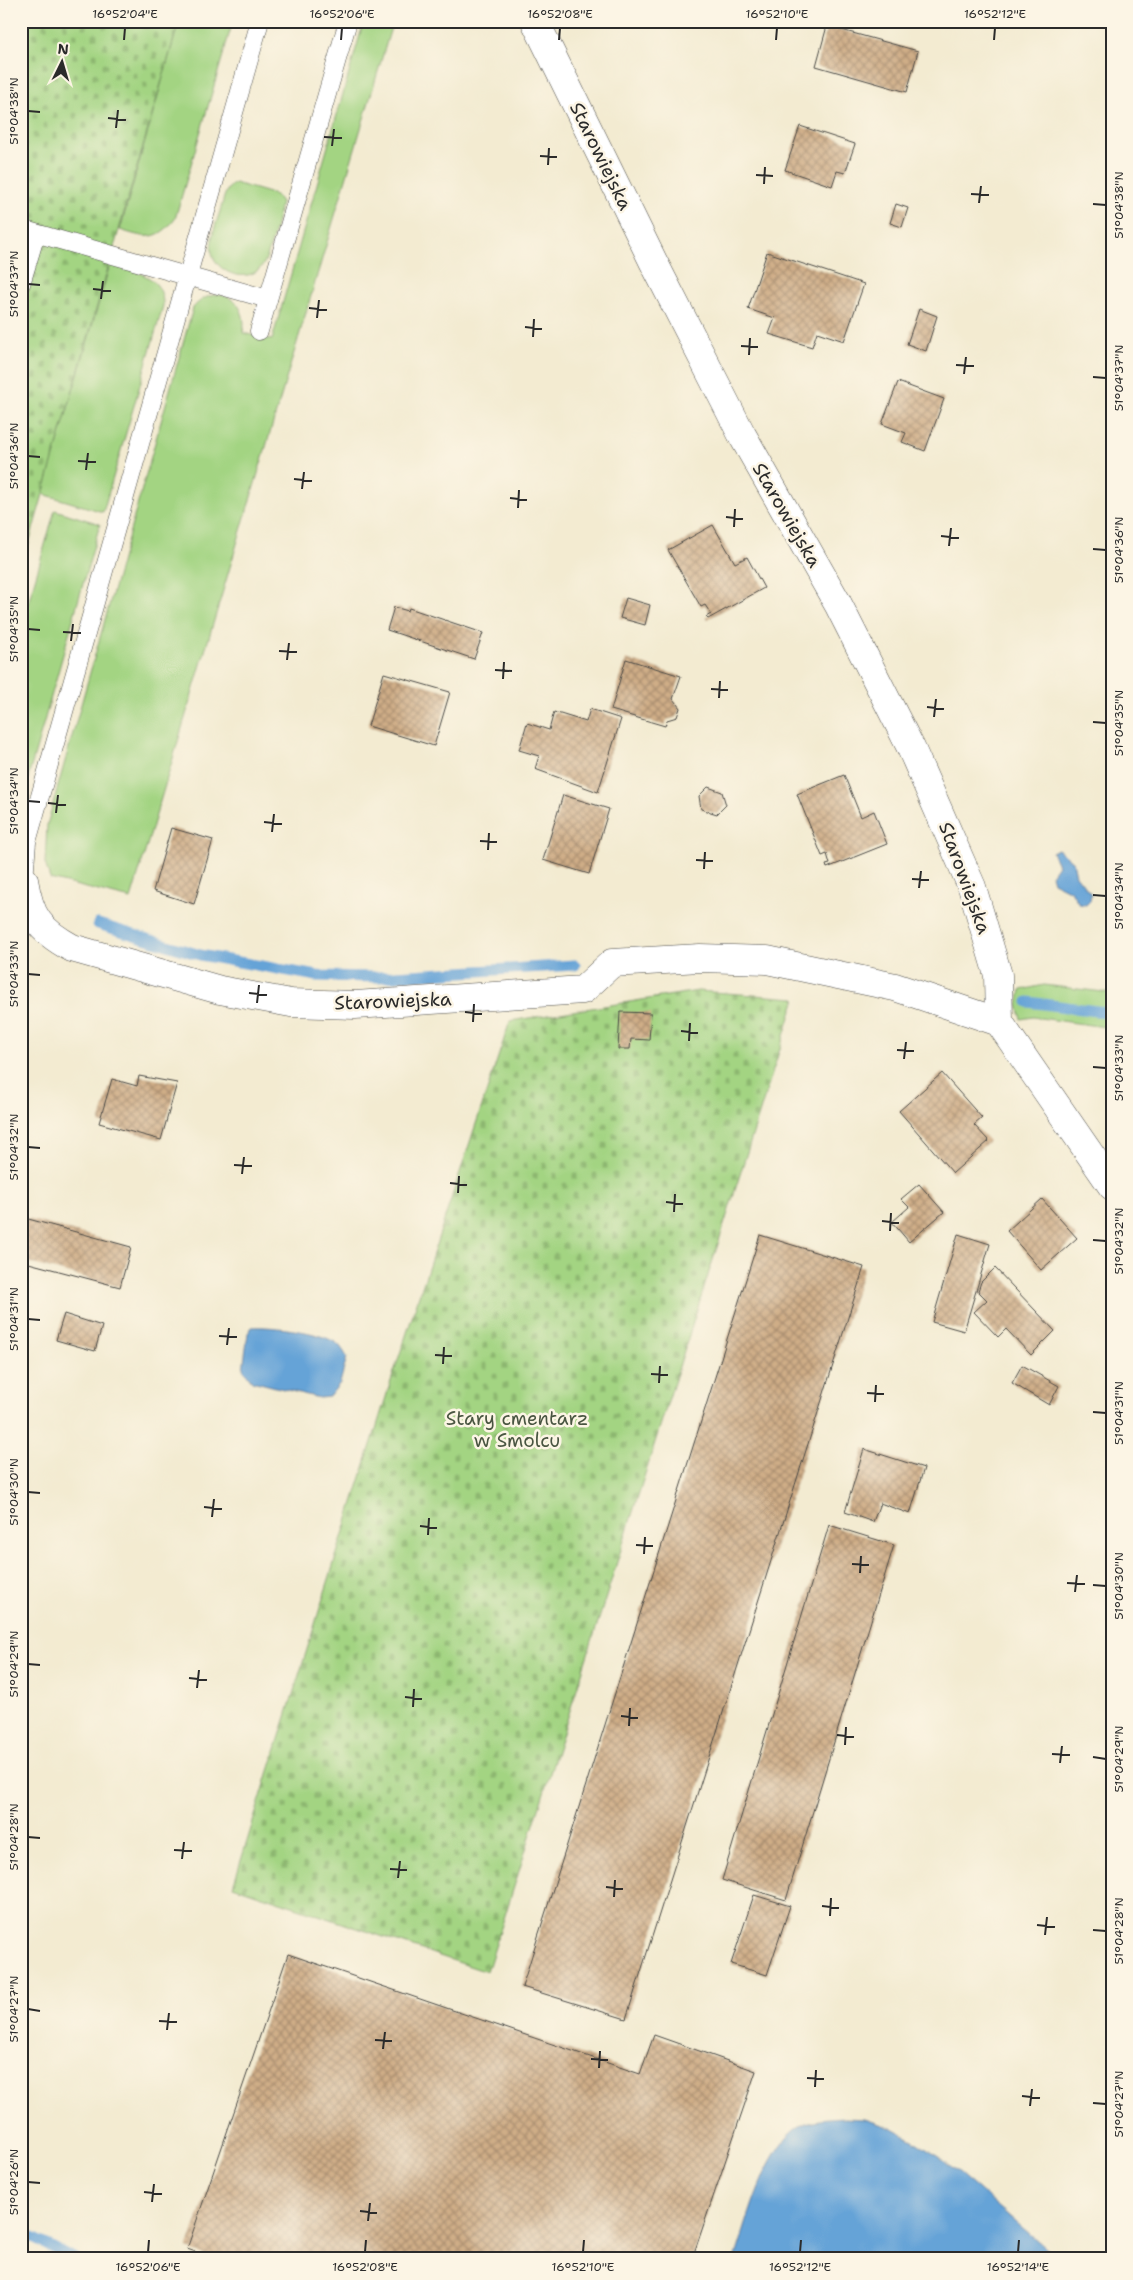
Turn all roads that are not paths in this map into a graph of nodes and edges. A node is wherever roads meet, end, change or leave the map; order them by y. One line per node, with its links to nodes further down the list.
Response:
1 (260, 21): 5 (lane)
2 (348, 21): 7 (lane)
3 (535, 21): 10 (street, Starowiejska)
4 (29, 231): 5 (lane); 6 (lane)
5 (187, 275): 7 (lane); 9 (lane)
6 (21, 284)
7 (268, 299): 8 (lane)
8 (259, 331)
9 (24, 880): 10 (street, Starowiejska)
10 (999, 1022): 11 (street)
11 (1112, 1186)

